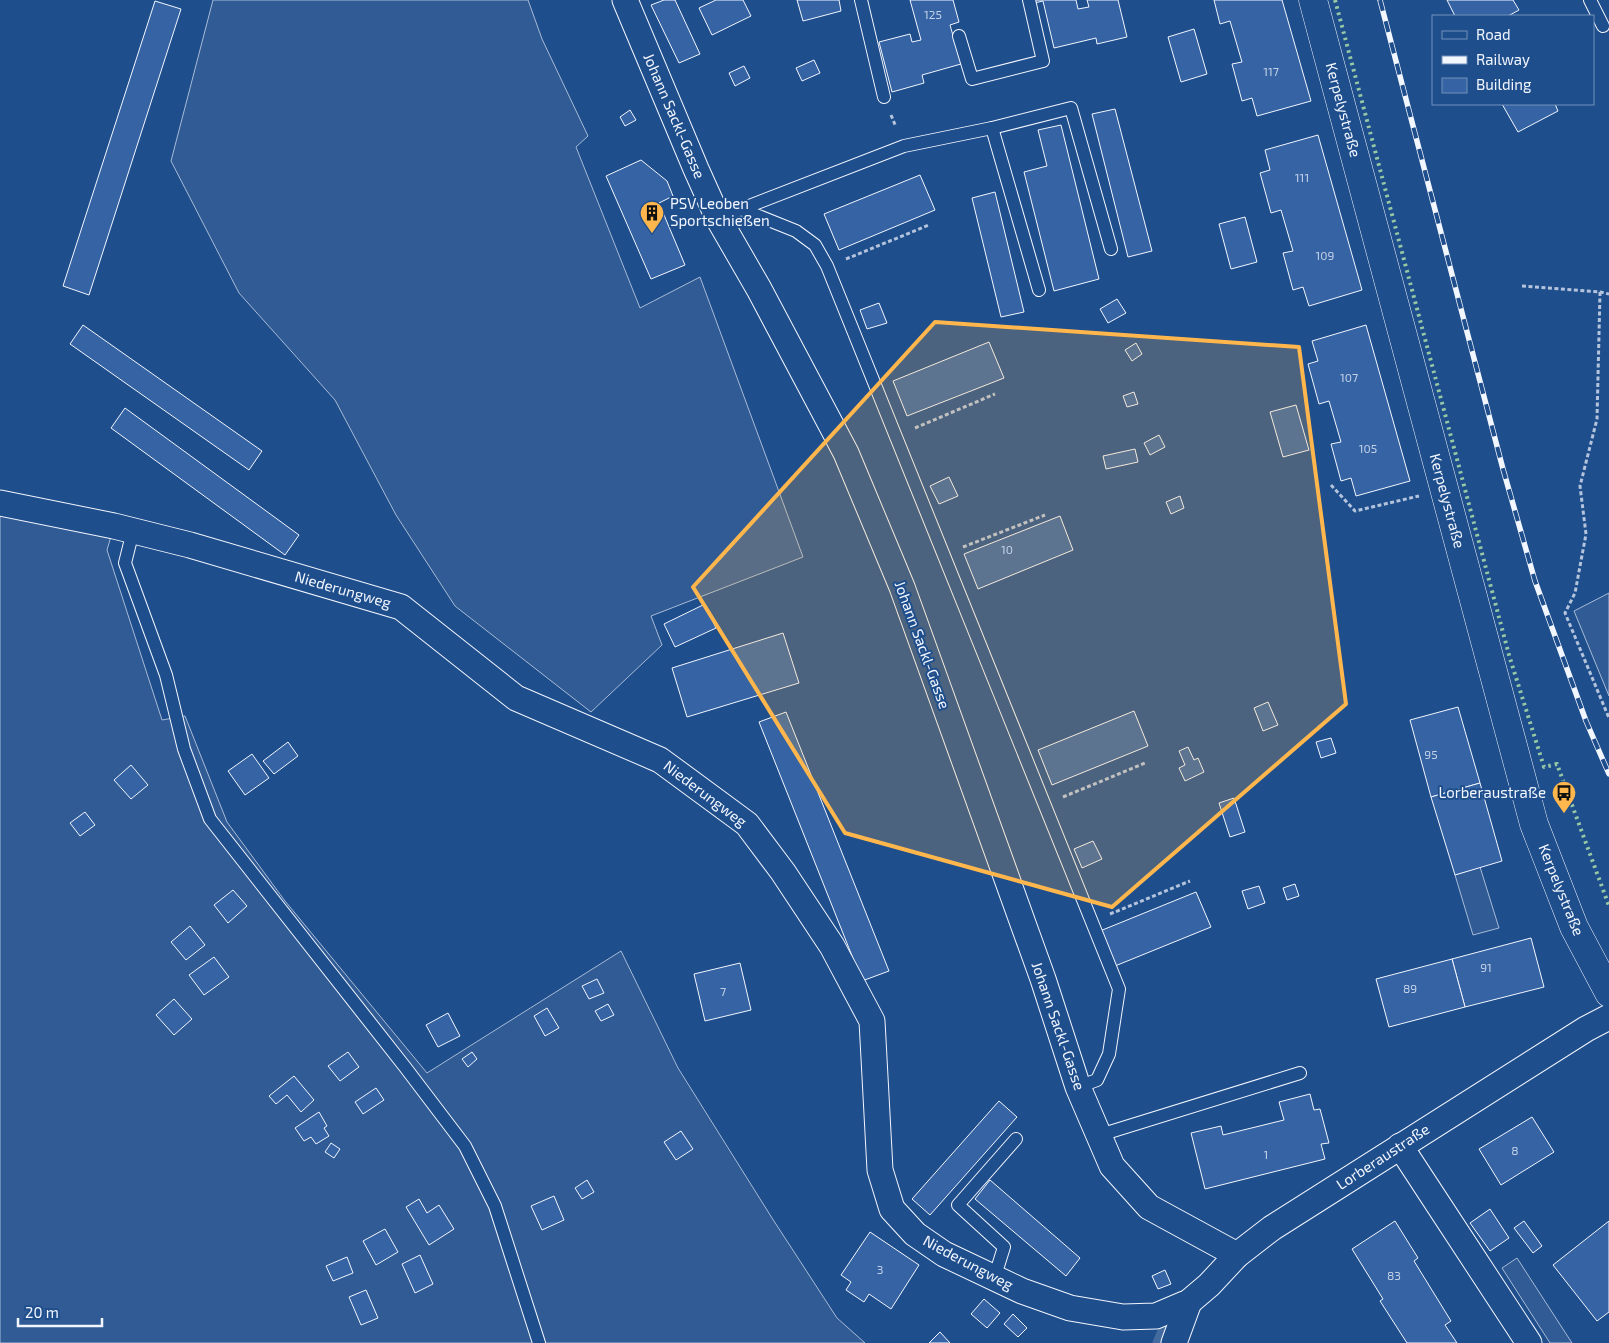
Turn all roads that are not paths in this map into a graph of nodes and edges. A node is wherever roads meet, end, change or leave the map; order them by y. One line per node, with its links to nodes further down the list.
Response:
1 (625, 0): 10 (street, Johann Sackl-Gasse)
2 (862, 0): 8 (lane)
3 (1029, 0): 7 (lane)
4 (1313, 0): 15 (main road, Kerpelystraße)
5 (1590, 0): 6 (lane)
6 (1603, 26)
7 (959, 36)
8 (884, 97)
9 (992, 128): 10 (lane); 11 (lane); 12 (lane)
10 (729, 214): 18 (street, Johann Sackl-Gasse); 18 (lane)
11 (1111, 249)
12 (1039, 290)
13 (0, 503): 14 (street, Niederungweg)
14 (133, 531): 23 (street, Niederungweg); 25 (lane)
15 (1609, 992)
16 (1609, 1016): 21 (street, Lorberaustraße)
17 (1300, 1074): 19 (lane)
18 (1078, 1087): 19 (street, Johann Sackl-Gasse)
19 (1100, 1136): 22 (street, Johann Sackl-Gasse)
20 (1016, 1139): 23 (lane)
21 (1400, 1146): 22 (street, Lorberaustraße); 27 (street)
22 (1237, 1255): 24 (street, Niederungweg)
23 (994, 1279): 24 (street, Niederungweg)
24 (1189, 1302): 26 (street, Niederungweg)
25 (539, 1343)
26 (1174, 1343)
27 (1529, 1343)

